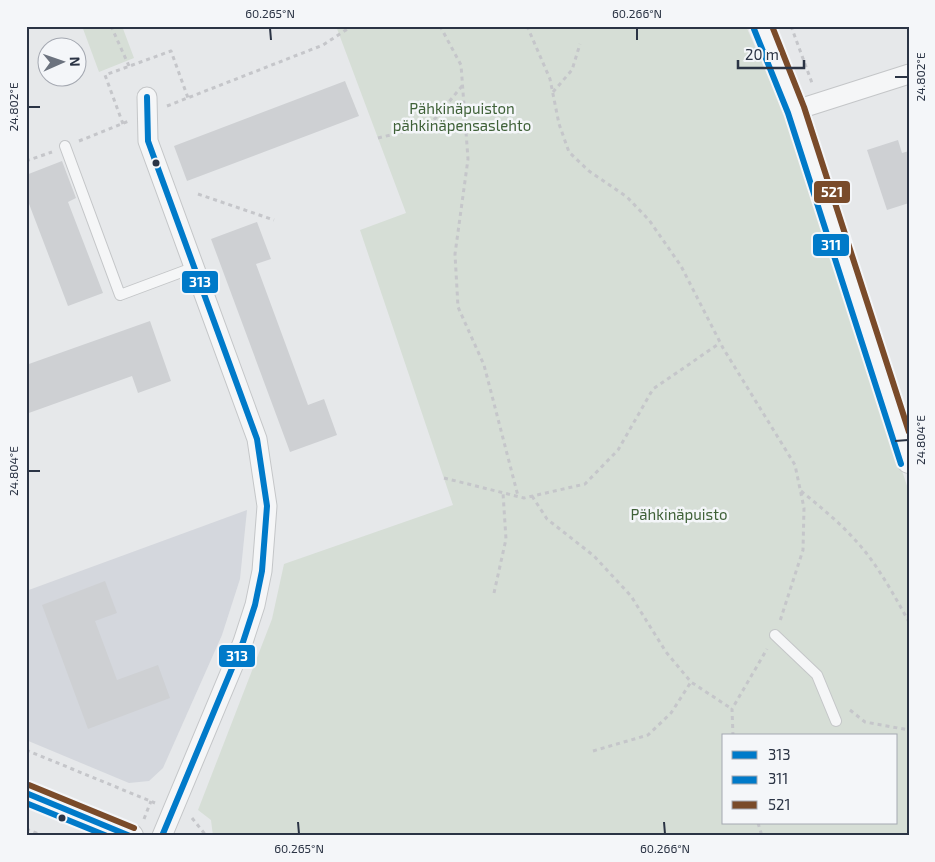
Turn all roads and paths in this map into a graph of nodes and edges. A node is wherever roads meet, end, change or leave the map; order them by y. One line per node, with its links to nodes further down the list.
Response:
1 (112, 26): 7 (path)
2 (352, 26): 11 (path)
3 (440, 26): 9 (path)
4 (527, 26): 10 (path)
5 (762, 26): 12 (street)
6 (580, 44): 10 (path)
7 (129, 66)
8 (909, 74): 12 (street)
9 (462, 85): 13 (path); 14 (path)
10 (552, 92): 21 (path)
11 (146, 106): 16 (path); 20 (street)
12 (796, 110): 22 (street)
13 (429, 126): 14 (path); 15 (path)
14 (465, 131): 26 (path)
15 (378, 138)
16 (66, 146): 17 (path); 20 (lane)
17 (26, 161)
18 (198, 194): 19 (path)
19 (274, 220)
20 (194, 267): 40 (street)
21 (720, 344): 24 (path); 27 (path)
22 (909, 461)
23 (444, 478): 25 (path)
24 (800, 491): 29 (path); 30 (path)
25 (503, 493): 26 (path); 28 (path)
26 (518, 496): 27 (path)
27 (532, 496): 31 (path)
28 (494, 593)
29 (909, 622)
30 (775, 635): 32 (lane); 33 (path)
31 (691, 682): 33 (path); 38 (path)
32 (830, 707): 34 (lane); 35 (path)
33 (732, 709): 36 (path)
34 (836, 721)
35 (909, 730)
36 (733, 734)
37 (26, 750): 40 (path)
38 (594, 751)
39 (26, 793): 44 (street)
40 (173, 808): 45 (street); 46 (path)
41 (758, 824): 47 (path)
42 (26, 829): 43 (path)
43 (44, 836)
44 (131, 836)
45 (162, 836)
46 (203, 836)
47 (762, 836)

